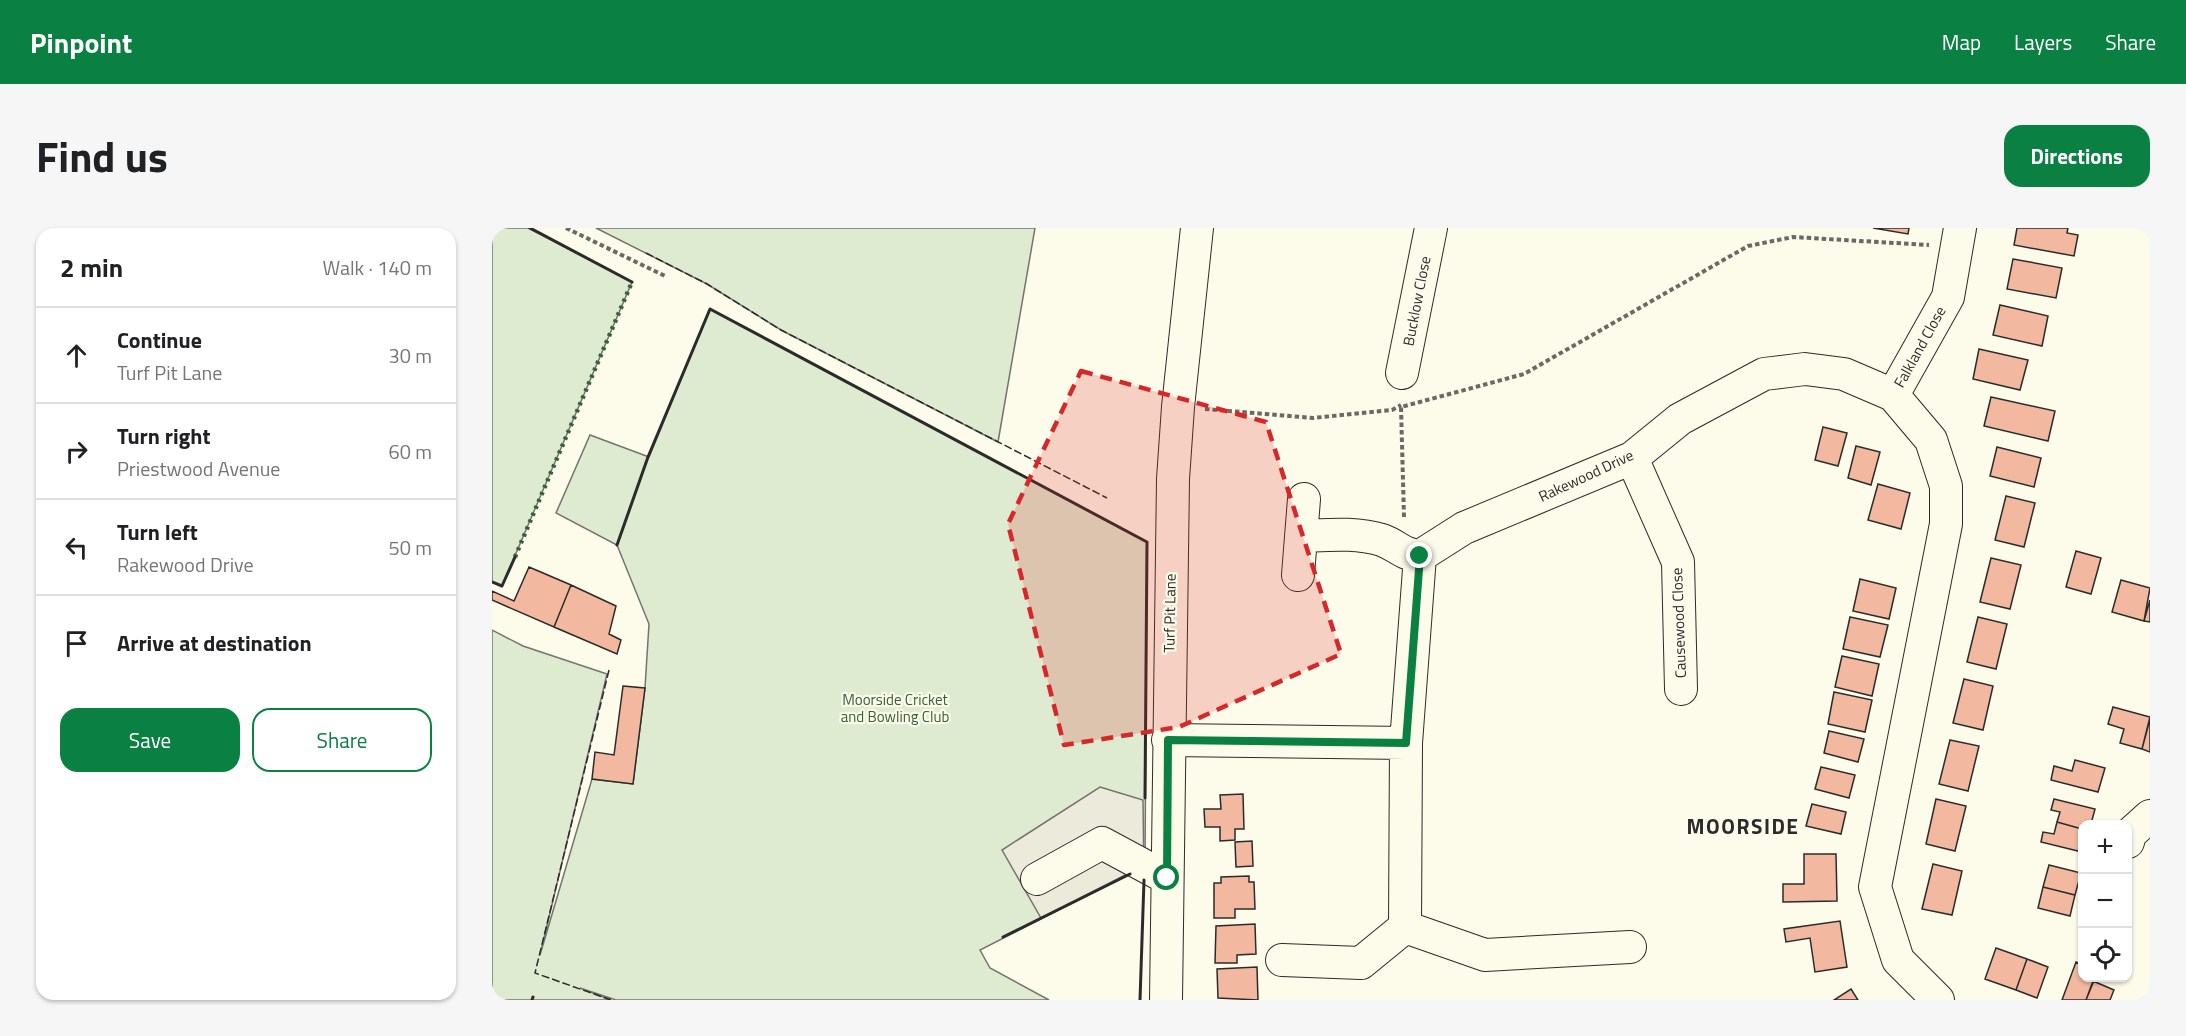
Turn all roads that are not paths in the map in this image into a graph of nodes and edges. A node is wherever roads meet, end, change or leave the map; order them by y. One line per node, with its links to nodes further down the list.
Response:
1 (1197, 228): 12 (street, Turf Pit Lane)
2 (1431, 228): 4 (street, Bucklow Close)
3 (1958, 237): 5 (street, Falkland Close)
4 (1402, 373)
5 (1893, 395): 6 (street, Rakewood Drive); 22 (street, Rakewood Drive)
6 (1632, 458): 9 (street, Rakewood Drive); 11 (street, Causewood Close)
7 (1304, 499): 8 (street)
8 (1302, 536): 9 (street); 10 (street)
9 (1413, 555): 13 (street)
10 (1298, 575)
11 (1682, 689)
12 (1168, 740): 13 (street); 16 (street, Turf Pit Lane)
13 (1406, 743): 18 (street)
14 (2150, 816): 15 (street)
15 (2132, 832)
16 (1167, 878): 17 (street); 21 (street, Turf Pit Lane)
17 (1037, 879)
18 (1405, 927): 19 (street); 20 (street)
19 (1630, 947)
20 (1282, 960)
21 (1166, 1000)
22 (1938, 1000)

